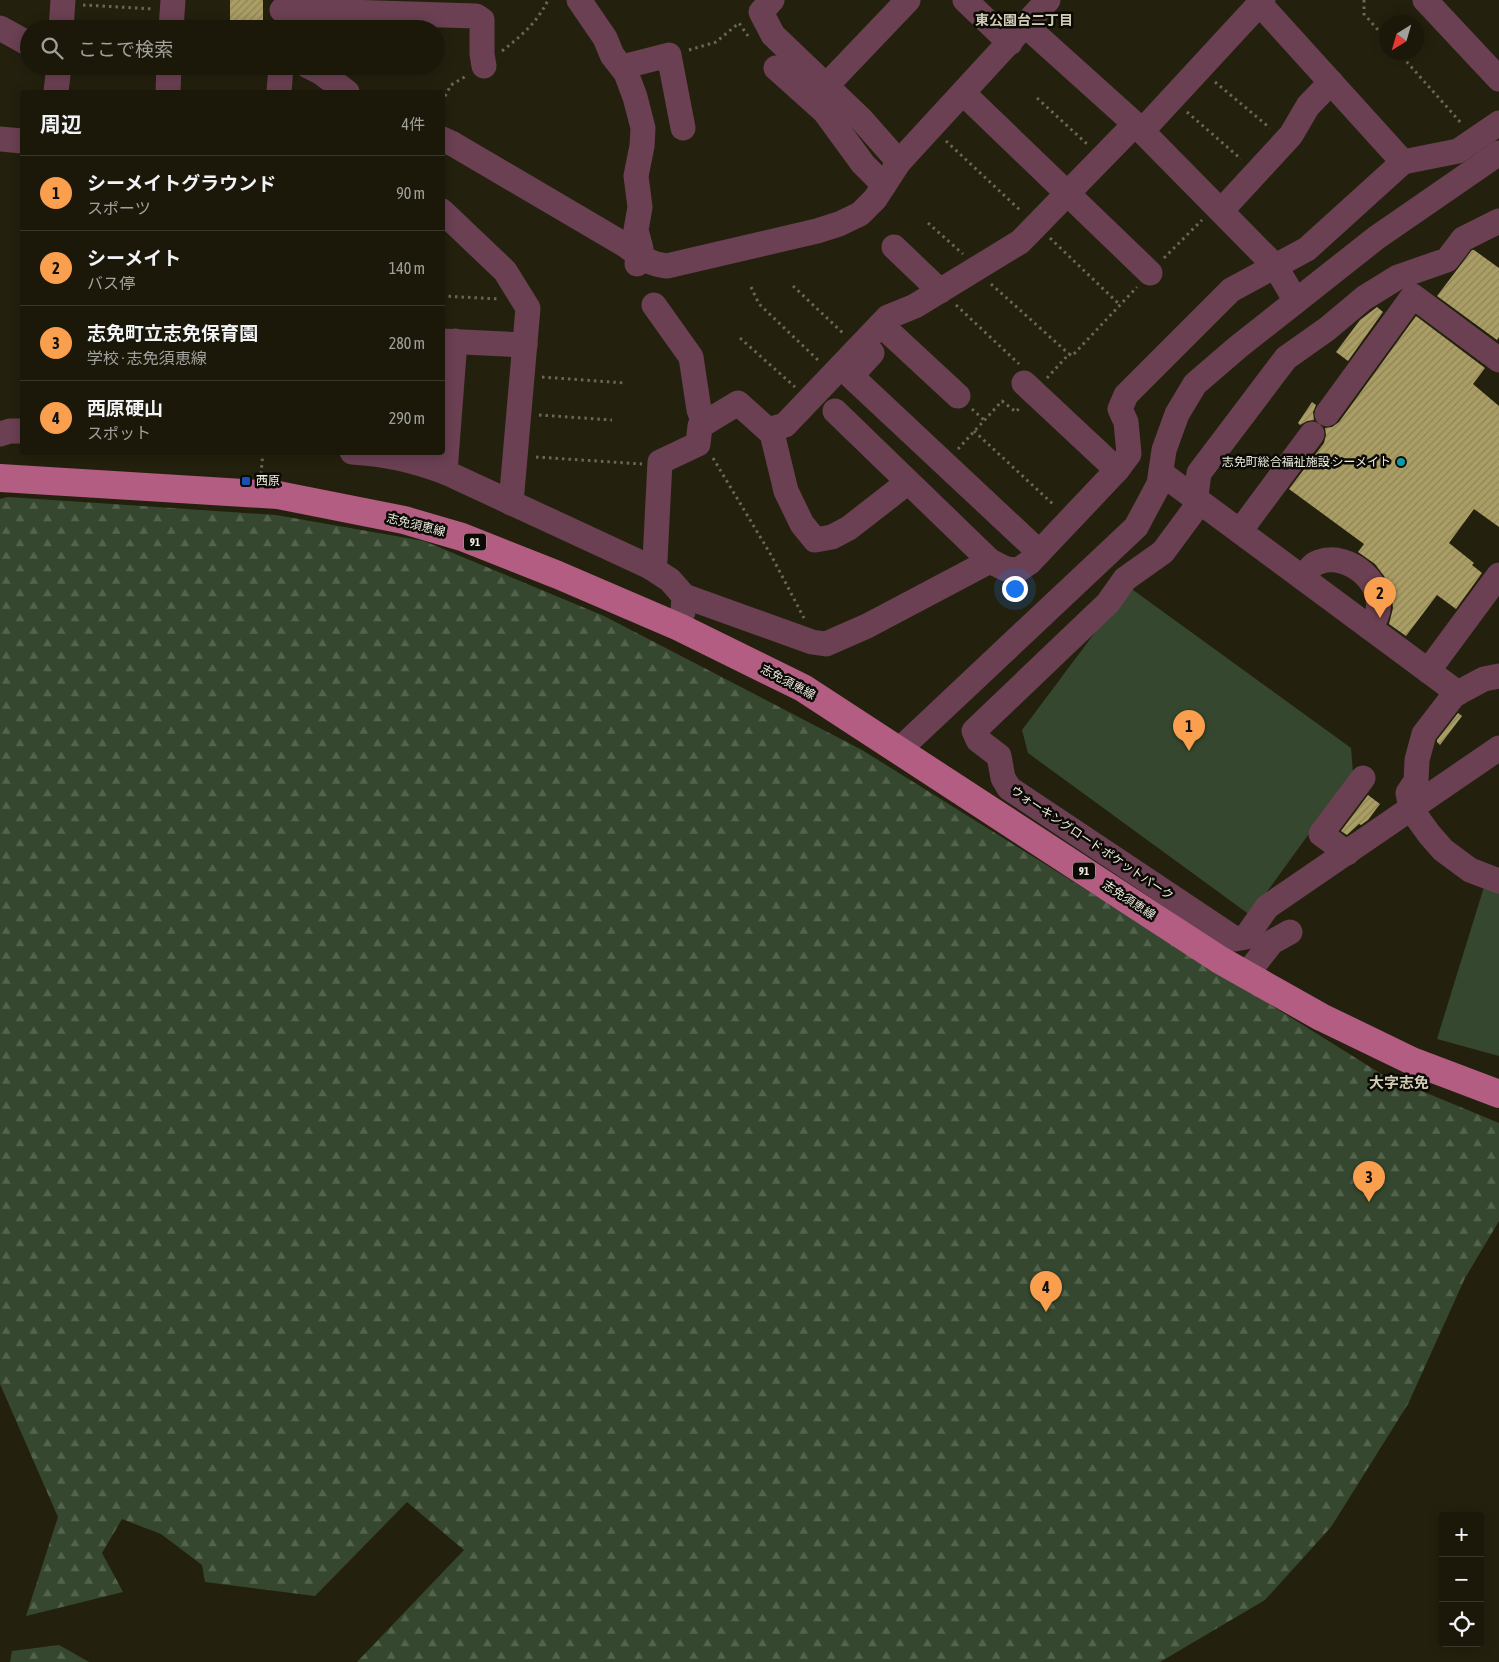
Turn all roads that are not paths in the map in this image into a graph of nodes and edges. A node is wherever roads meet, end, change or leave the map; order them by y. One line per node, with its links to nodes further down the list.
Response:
1 (579, 0): 16 (street)
2 (772, 0): 24 (street)
3 (908, 0): 24 (street)
4 (964, 0): 13 (street)
5 (1048, 0): 13 (street)
6 (1425, 0): 23 (street)
7 (62, 2): 11 (street)
8 (1263, 5): 22 (street); 32 (street)
9 (436, 8): 10 (street); 15 (street)
10 (282, 13)
11 (61, 20)
12 (0, 28): 14 (street)
13 (1018, 34): 29 (street); 32 (street)
14 (20, 39)
15 (484, 66)
16 (622, 67): 31 (street); 45 (street)
17 (776, 68): 39 (street)
18 (58, 75): 25 (street)
19 (169, 75): 26 (street)
20 (280, 75): 27 (street)
21 (324, 75): 28 (street)
22 (1326, 76): 37 (street); 41 (street)
23 (1499, 79)
24 (826, 86): 38 (street)
25 (56, 90)
26 (168, 90)
27 (279, 90)
28 (344, 90)
29 (964, 93): 38 (street); 40 (street)
30 (1499, 123): 37 (street)
31 (683, 128)
32 (1138, 128): 40 (street); 41 (street)
33 (0, 139): 35 (street)
34 (445, 140): 45 (street)
35 (20, 141)
36 (1499, 153): 49 (street)
37 (1400, 158): 46 (street)
38 (899, 162): 39 (street)
39 (884, 185): 45 (street)
40 (1068, 194): 47 (street); 48 (street)
41 (1218, 208): 46 (street)
42 (445, 213): 53 (street)
43 (1499, 221): 70 (street, ウォーキングロード ポケットパーク)
44 (894, 247): 48 (street)
45 (637, 265)
46 (1275, 266): 49 (street); 65 (street)
47 (1150, 273)
48 (940, 291): 51 (street)
49 (1296, 301): 67 (street)
50 (654, 305): 59 (street)
51 (894, 323): 56 (street); 60 (street); 73 (street)
52 (449, 341): 53 (street); 66 (street)
53 (524, 345): 71 (street)
54 (1499, 360): 58 (street)
55 (1026, 380): 65 (street)
56 (958, 396)
57 (835, 412): 69 (street)
58 (1327, 414)
59 (701, 429): 60 (street); 75 (street)
60 (771, 429): 69 (street)
61 (20, 431): 62 (street)
62 (0, 434)
63 (1312, 434): 72 (street)
64 (389, 455): 66 (street)
65 (1117, 470): 73 (street)
66 (445, 472): 71 (street)
67 (1161, 473): 70 (street); 85 (street)
68 (0, 478): 79 (main road, 志免須恵線 / 91)
69 (908, 482): 74 (street)
70 (1196, 499): 72 (street); 89 (street, ウォーキングロード ポケットパーク)
71 (511, 503): 75 (street)
72 (1240, 531): 77 (street)
73 (1039, 552): 74 (street)
74 (990, 561): 78 (street)
75 (650, 567): 78 (street)
76 (1499, 575): 81 (street)
77 (1303, 578): 80 (street); 80 (street)
78 (684, 596): 79 (street)
79 (679, 627): 85 (main road, 志免須恵線 / 91)
80 (1369, 627): 81 (street)
81 (1428, 671): 83 (street)
82 (1499, 676): 83 (street)
83 (1458, 693): 87 (street)
84 (1499, 748): 87 (street, ウォーキングロード ポケットパーク)
85 (899, 750): 90 (main road, 志免須恵線 / 91)
86 (1363, 778): 89 (street)
87 (1411, 809): 89 (street, ウォーキングロード ポケットパーク); 91 (street)
88 (1113, 846): 90 (street)
89 (1347, 853)
90 (1090, 875): 93 (main road, 志免須恵線 / 91)
91 (1499, 881)
92 (1290, 932): 93 (street)
93 (1246, 975): 94 (main road, 志免須恵線 / 91)
94 (1499, 1094)

